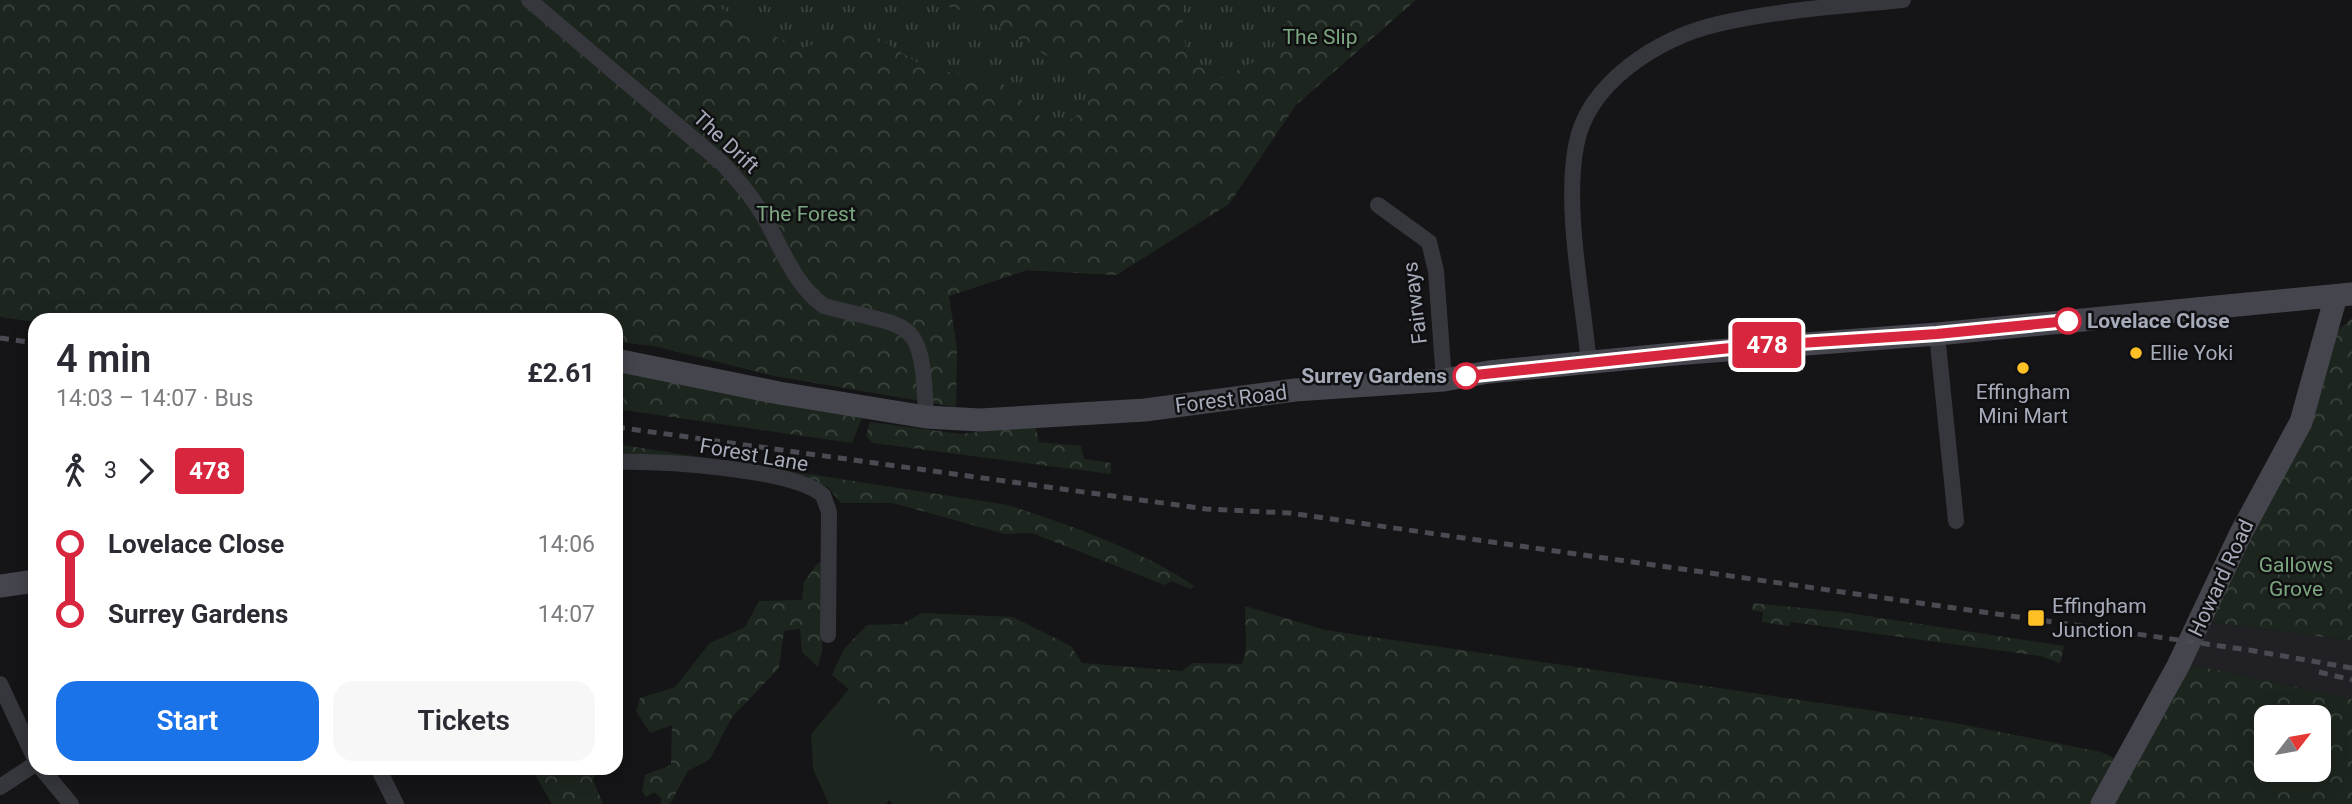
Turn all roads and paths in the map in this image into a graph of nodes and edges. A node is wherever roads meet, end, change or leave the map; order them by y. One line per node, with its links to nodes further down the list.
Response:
1 (528, 0): 11 (street, The Drift)
2 (1903, 0): 9 (street)
3 (1378, 205): 10 (street, Fairways)
4 (2344, 295): 5 (street, Forest Road); 7 (street, Howard Road)
5 (2305, 298): 6 (street, Forest Road); 7 (street)
6 (1937, 334): 9 (street, Forest Road); 13 (street)
7 (2321, 344): 25 (street, Howard Road)
8 (624, 361): 11 (street, Forest Road)
9 (1590, 364): 10 (street, Forest Road)
10 (1444, 380): 11 (street, Forest Road)
11 (926, 417)
12 (623, 462): 16 (street, Forest Lane)
13 (1956, 521)
14 (28, 582): 15 (street)
15 (0, 586)
16 (828, 635)
17 (0, 684): 18 (street)
18 (28, 746)
19 (28, 767): 22 (street)
20 (47, 775): 23 (street)
21 (382, 775): 24 (street)
22 (0, 787)
23 (71, 804)
24 (396, 804)
25 (2102, 804)

